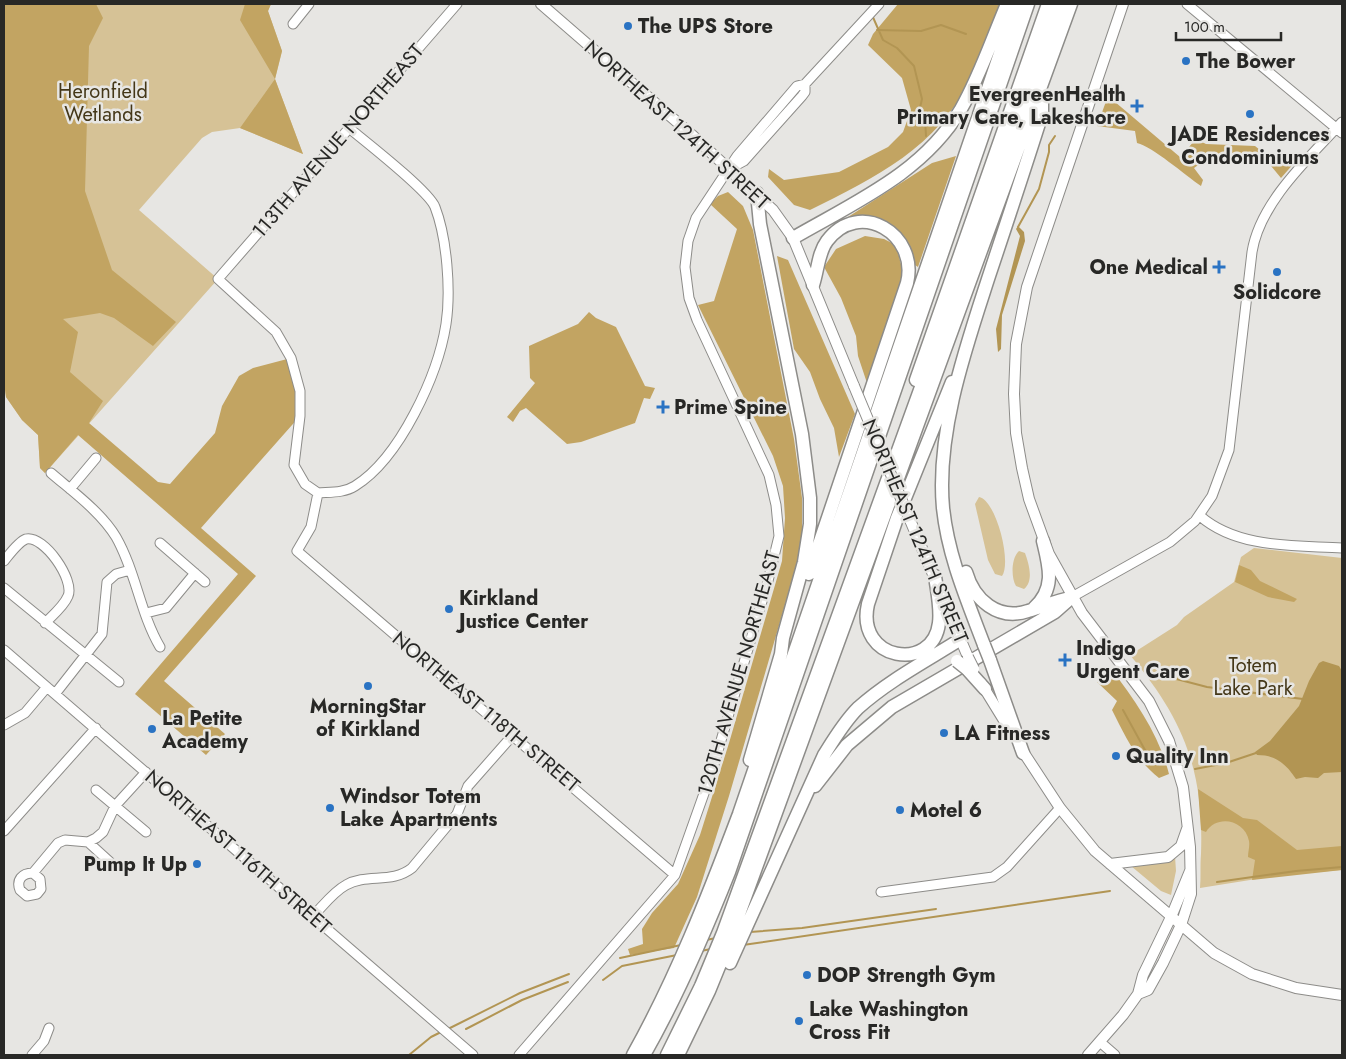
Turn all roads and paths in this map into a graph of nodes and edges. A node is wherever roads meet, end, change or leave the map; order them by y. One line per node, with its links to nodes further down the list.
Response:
1 (309, 4): 14 (street)
2 (457, 4): 16 (street, 113TH AVENUE NORTHEAST)
3 (541, 4): 18 (main road, NORTHEAST 124TH STREET)
4 (879, 4): 18 (street, 120TH AVENUE NORTHEAST)
5 (1007, 4): 20 (highway)
6 (1017, 4): 64 (highway)
7 (1028, 4): 23 (highway)
8 (1039, 4): 23 (highway)
9 (1048, 4): 24 (highway)
10 (1060, 4): 24 (highway)
11 (1071, 4): 15 (highway)
12 (1123, 4): 31 (main road)
13 (1187, 4): 17 (street)
14 (293, 24)
15 (1042, 87): 22 (highway); 76 (highway)
16 (349, 128): 29 (street, 113TH AVENUE NORTHEAST); 29 (street)
17 (1340, 128): 30 (street)
18 (730, 169): 19 (main road, NORTHEAST 124TH STREET); 73 (street, 120TH AVENUE NORTHEAST)
19 (757, 194): 20 (main road, NORTHEAST 124TH STREET); 47 (highway)
20 (793, 238): 21 (main road, NORTHEAST 124TH STREET)
21 (813, 284): 37 (main road, NORTHEAST 124TH STREET, bridge); 47 (highway)
22 (967, 345): 25 (highway); 37 (highway)
23 (894, 387): 75 (highway)
24 (907, 422): 76 (highway)
25 (949, 422): 41 (highway); 58 (highway, bridge)
26 (96, 458): 28 (street)
27 (51, 472): 28 (street)
28 (70, 489): 35 (street)
29 (318, 493): 57 (street, NORTHEAST 118TH STREET)
30 (1200, 516): 33 (street); 40 (street)
31 (1043, 541): 40 (main road); 41 (highway)
32 (160, 543): 36 (street)
33 (1342, 548)
34 (4, 561): 43 (street)
35 (130, 570): 42 (street); 48 (street)
36 (195, 573): 38 (street); 42 (street)
37 (935, 576): 44 (main road, NORTHEAST 124TH STREET)
38 (206, 582)
39 (4, 588): 43 (street)
40 (1072, 597): 41 (highway); 62 (highway); 65 (main road)
41 (1029, 611)
42 (146, 613): 45 (street)
43 (45, 623): 48 (street)
44 (961, 639): 49 (highway); 50 (main road, NORTHEAST 124TH STREET)
45 (160, 648)
46 (4, 650): 52 (street, NORTHEAST 116TH STREET)
47 (781, 654): 64 (highway)
48 (87, 655): 51 (street); 54 (street)
49 (921, 664): 50 (highway); 62 (highway)
50 (967, 664): 53 (highway)
51 (119, 682)
52 (47, 687): 54 (street, NORTHEAST 116TH STREET); 55 (street)
53 (985, 689): 58 (main road)
54 (55, 694): 56 (street, NORTHEAST 116TH STREET)
55 (4, 726)
56 (96, 728): 59 (street, NORTHEAST 116TH STREET); 66 (street)
57 (513, 735): 73 (street, NORTHEAST 118TH STREET); 77 (street)
58 (1023, 753): 63 (main road)
59 (146, 772): 61 (street); 77 (street, NORTHEAST 116TH STREET)
60 (96, 790): 61 (street)
61 (114, 806): 67 (street); 68 (street)
62 (799, 807): 80 (highway)
63 (1060, 808): 70 (main road); 74 (street)
64 (739, 814): 75 (highway)
65 (1188, 823): 70 (main road); 71 (main road)
66 (4, 832)
67 (146, 832)
68 (88, 842): 69 (street); 72 (street)
69 (110, 862)
70 (1110, 864): 78 (main road)
71 (1190, 871): 78 (main road); 79 (main road)
72 (32, 873)
73 (675, 875): 88 (street, 120TH AVENUE NORTHEAST)
74 (881, 892)
75 (708, 912): 81 (highway)
76 (735, 912): 80 (highway)
77 (312, 917): 86 (street, NORTHEAST 116TH STREET)
78 (1171, 917): 79 (main road); 82 (main road)
79 (1181, 926): 82 (main road); 83 (main road)
80 (718, 969): 91 (highway); 92 (highway)
81 (676, 982): 89 (highway); 90 (highway)
82 (1138, 994): 85 (main road)
83 (1342, 994)
84 (48, 1028): 87 (street)
85 (1100, 1042): 93 (main road); 94 (street)
86 (472, 1054)
87 (32, 1055)
88 (518, 1055)
89 (633, 1055)
90 (644, 1055)
91 (667, 1055)
92 (678, 1055)
93 (1088, 1055)
94 (1115, 1055)

